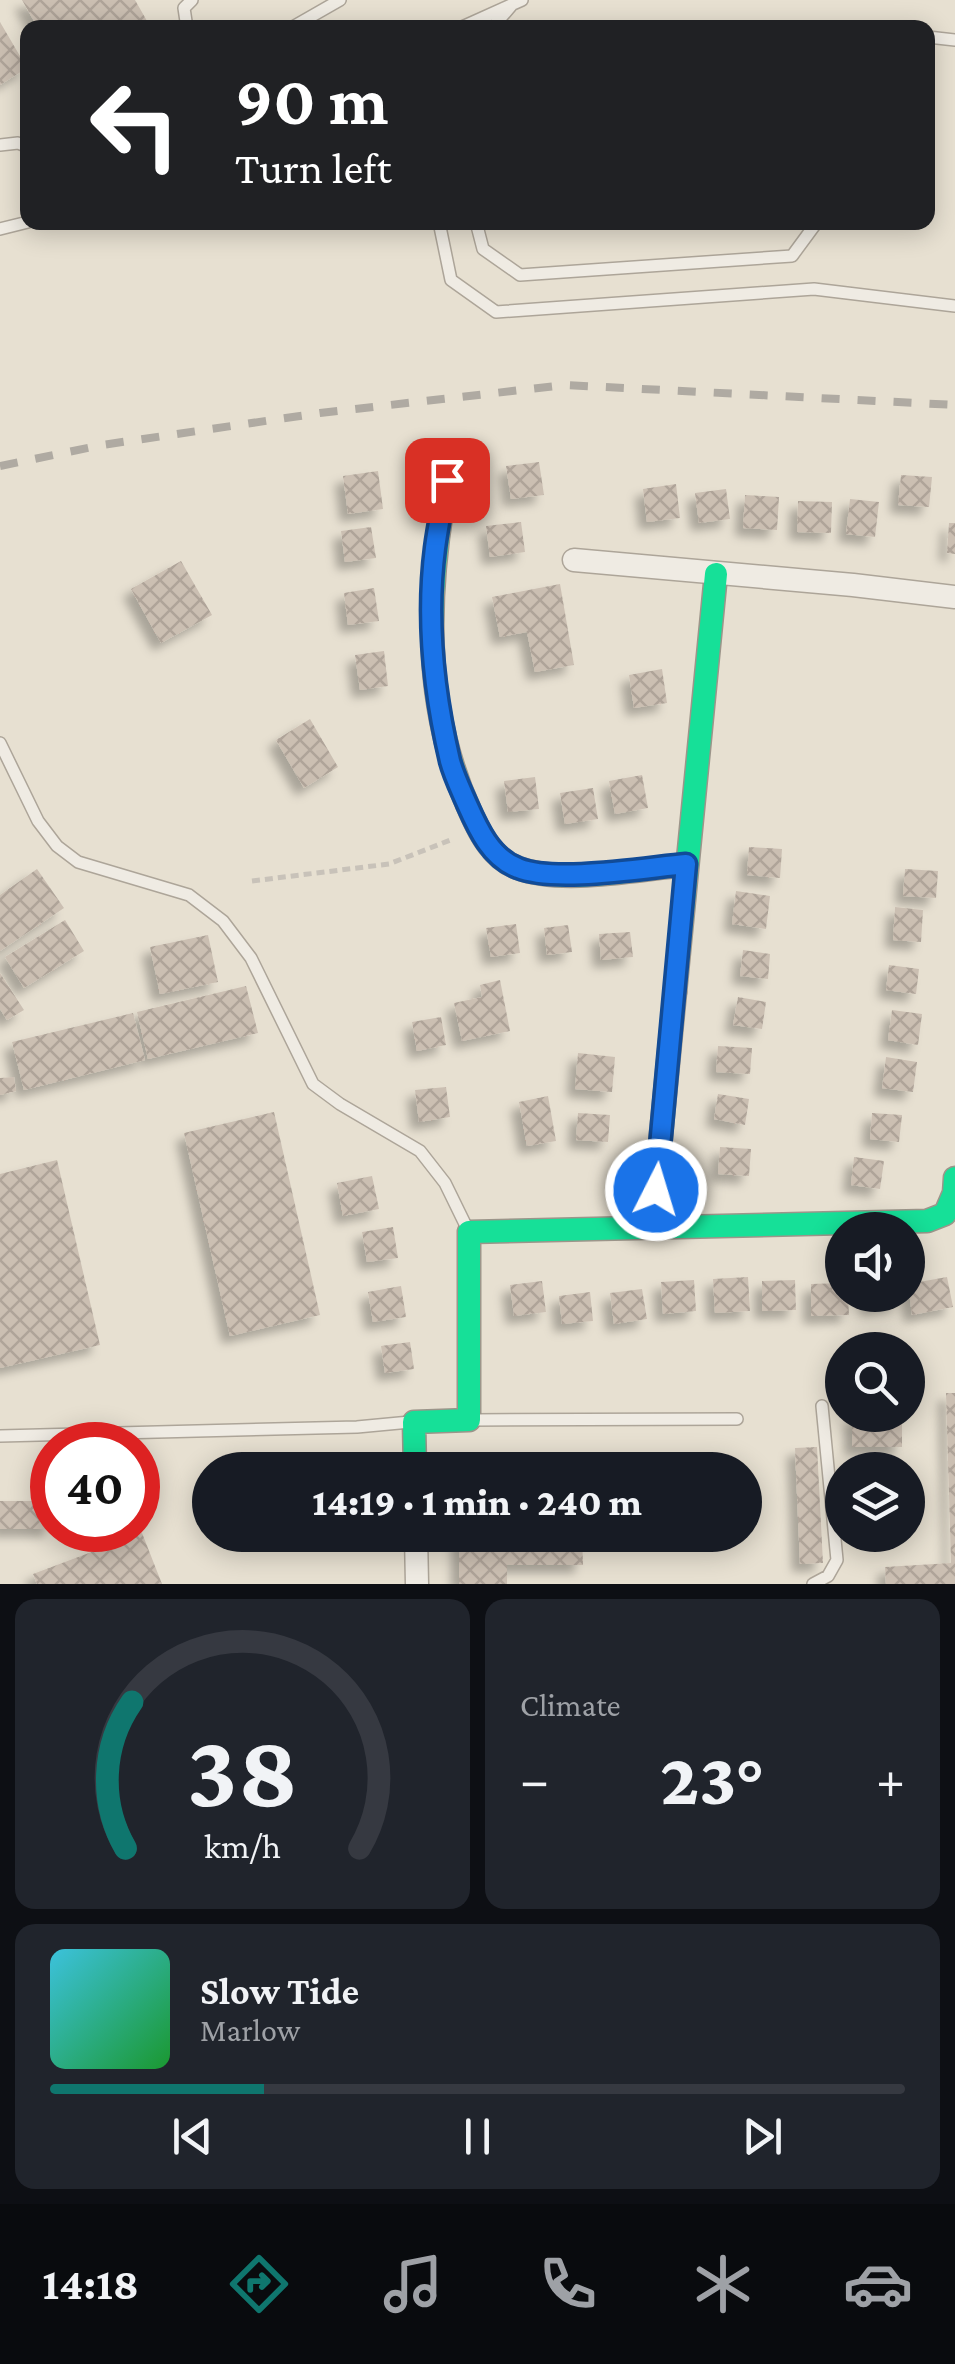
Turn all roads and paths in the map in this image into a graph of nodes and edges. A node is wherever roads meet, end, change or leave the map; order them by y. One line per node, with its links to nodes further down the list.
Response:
1 (340, 0): 3 (lane)
2 (518, 1): 4 (lane); 5 (lane)
3 (305, 20)
4 (477, 20)
5 (500, 20)
6 (441, 230): 9 (lane)
7 (478, 230): 8 (lane)
8 (811, 230)
9 (955, 306)
10 (447, 480): 15 (street)
11 (574, 560): 12 (street)
12 (716, 574): 13 (street); 16 (street)
13 (955, 596)
14 (0, 742): 20 (lane)
15 (478, 828): 16 (street); 17 (path)
16 (686, 864): 19 (street)
17 (252, 881)
18 (955, 1178): 19 (street)
19 (652, 1226): 20 (street)
20 (469, 1232): 23 (street)
21 (822, 1406): 29 (lane)
22 (737, 1419): 23 (lane)
23 (469, 1420): 24 (street)
24 (414, 1422): 25 (lane); 26 (street)
25 (0, 1436)
26 (415, 1452)
27 (416, 1552): 28 (street)
28 (417, 1584)
29 (812, 1584)

